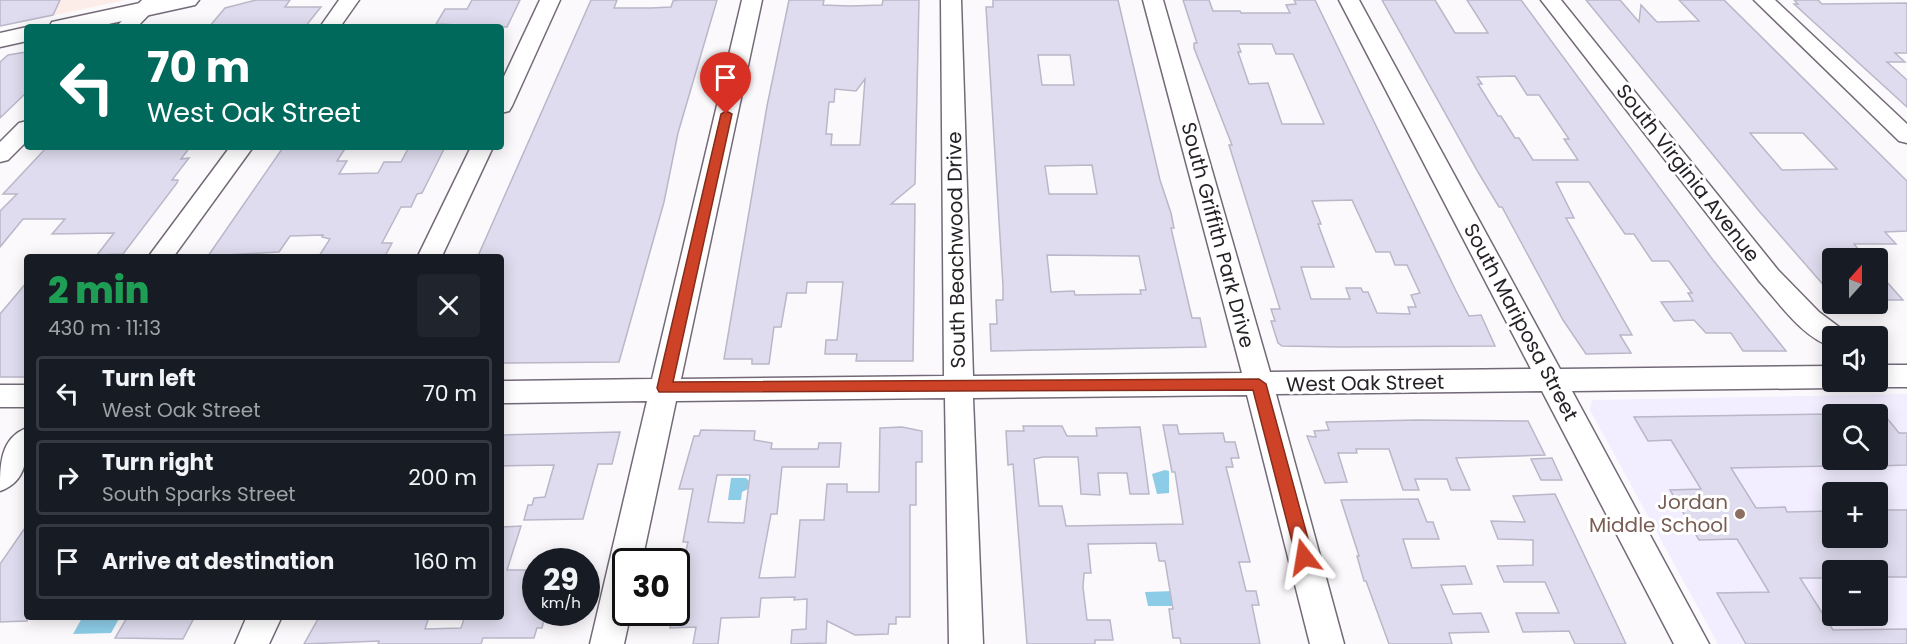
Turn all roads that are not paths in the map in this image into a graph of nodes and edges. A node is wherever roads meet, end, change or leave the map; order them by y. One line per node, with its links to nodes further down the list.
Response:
1 (187, 0): 10 (main road)
2 (349, 0): 13 (street)
3 (550, 0): 16 (street)
4 (752, 0): 29 (street)
5 (951, 0): 28 (street, South Beachwood Drive)
6 (1153, 0): 27 (street, South Griffith Park Drive)
7 (1349, 0): 26 (street, South Mariposa Street)
8 (1551, 0): 24 (street, South Virginia Avenue)
9 (1764, 0): 18 (street)
10 (148, 4): 11 (main road); 12 (street)
11 (72, 24)
12 (129, 24)
13 (332, 24)
14 (24, 35): 15 (main road)
15 (0, 40)
16 (504, 100)
17 (24, 131): 21 (street)
18 (1907, 136)
19 (240, 150): 22 (street)
20 (481, 150): 23 (street)
21 (0, 155)
22 (162, 254)
23 (431, 254)
24 (1822, 329)
25 (1822, 377): 26 (street, West Oak Street)
26 (1553, 381): 27 (street, West Oak Street); 40 (street, South Mariposa Street)
27 (1259, 384): 28 (street, West Oak Street); 39 (street, South Griffith Park Drive)
28 (960, 387): 29 (street, West Oak Street); 38 (street, South Beachwood Drive)
29 (664, 388): 30 (street, West Oak Street); 37 (street)
30 (504, 392)
31 (0, 396): 32 (street)
32 (24, 396)
33 (24, 444): 34 (street)
34 (0, 478)
35 (264, 620): 36 (street)
36 (252, 644)
37 (607, 644)
38 (966, 644)
39 (1327, 644)
40 (1692, 644)

